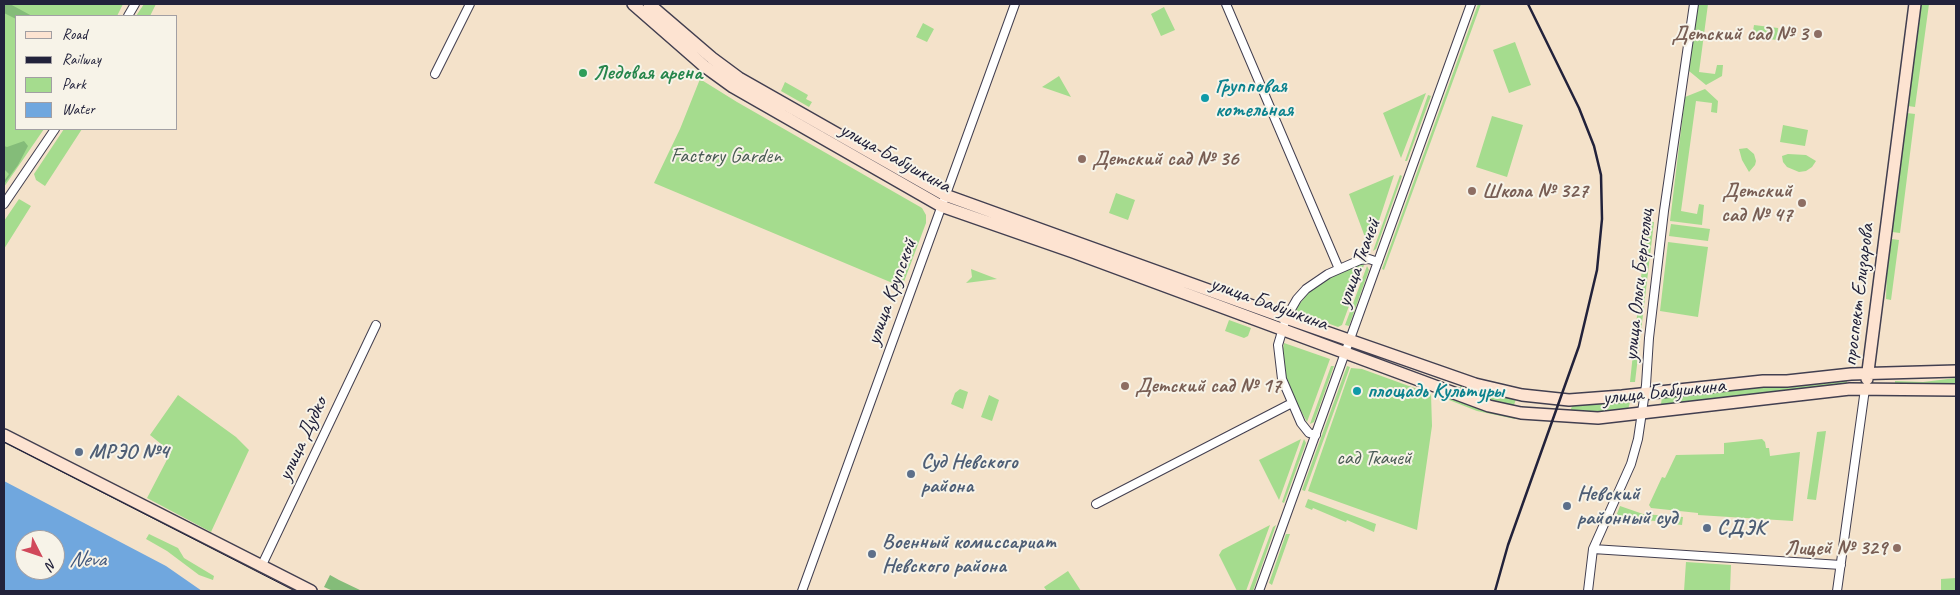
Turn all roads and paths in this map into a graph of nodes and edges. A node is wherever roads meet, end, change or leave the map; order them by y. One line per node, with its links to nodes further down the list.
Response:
1 (135, 4): 10 (street)
2 (470, 4): 11 (street)
3 (633, 4): 15 (street, улица Бабушкина)
4 (648, 4): 13 (street, улица Бабушкина)
5 (1015, 4): 13 (street, улица Крупской)
6 (1226, 4): 17 (street)
7 (1471, 4): 16 (street, улица Ткачей)
8 (1694, 4): 26 (street, улица Ольги Берггольц)
9 (1915, 4): 23 (street, проспект Елизарова)
10 (129, 15)
11 (435, 74)
12 (54, 130): 14 (street)
13 (945, 195): 15 (street, улица Крупской); 18 (street, улица Бабушкина)
14 (4, 204)
15 (941, 206): 18 (street, улица Бабушкина); 40 (street, улица Крупской)
16 (1378, 262): 17 (street); 20 (street, улица Ткачей)
17 (1339, 269): 18 (street)
18 (1284, 324): 20 (street, улица Бабушкина); 21 (street, улица Бабушкина); 29 (street)
19 (376, 325): 38 (street, улица Дудко)
20 (1349, 341): 21 (street, улица Ткачей); 27 (street, улица Бабушкина)
21 (1345, 353): 30 (street, улица Бабушкина); 34 (street, улица Ткачей)
22 (1956, 371): 23 (street, улица Бабушкина)
23 (1867, 374): 24 (street, проспект Елизарова); 26 (street, улица Бабушкина)
24 (1865, 390): 25 (street, улица Бабушкина); 31 (street, улица Бабушкина); 37 (street, проспект Елизарова)
25 (1956, 390)
26 (1644, 394): 28 (street, улица Бабушкина); 31 (street, улица Ольги Берггольц)
27 (1522, 395): 28 (street, улица Бабушкина); 30 (street)
28 (1568, 400): 32 (street)
29 (1292, 403): 34 (street); 35 (street)
30 (1521, 413): 32 (street, улица Бабушкина)
31 (1642, 414): 32 (street, улица Бабушкина); 36 (street, улица Ольги Берггольц)
32 (1562, 417)
33 (4, 435): 38 (street)
34 (1316, 435): 41 (street, улица Ткачей)
35 (1096, 504)
36 (1593, 549): 37 (street); 42 (street, улица Ольги Берггольц)
37 (1841, 565): 43 (street, проспект Елизарова)
38 (261, 567): 39 (street)
39 (310, 591)
40 (802, 591)
41 (1259, 591)
42 (1588, 591)
43 (1837, 591)

